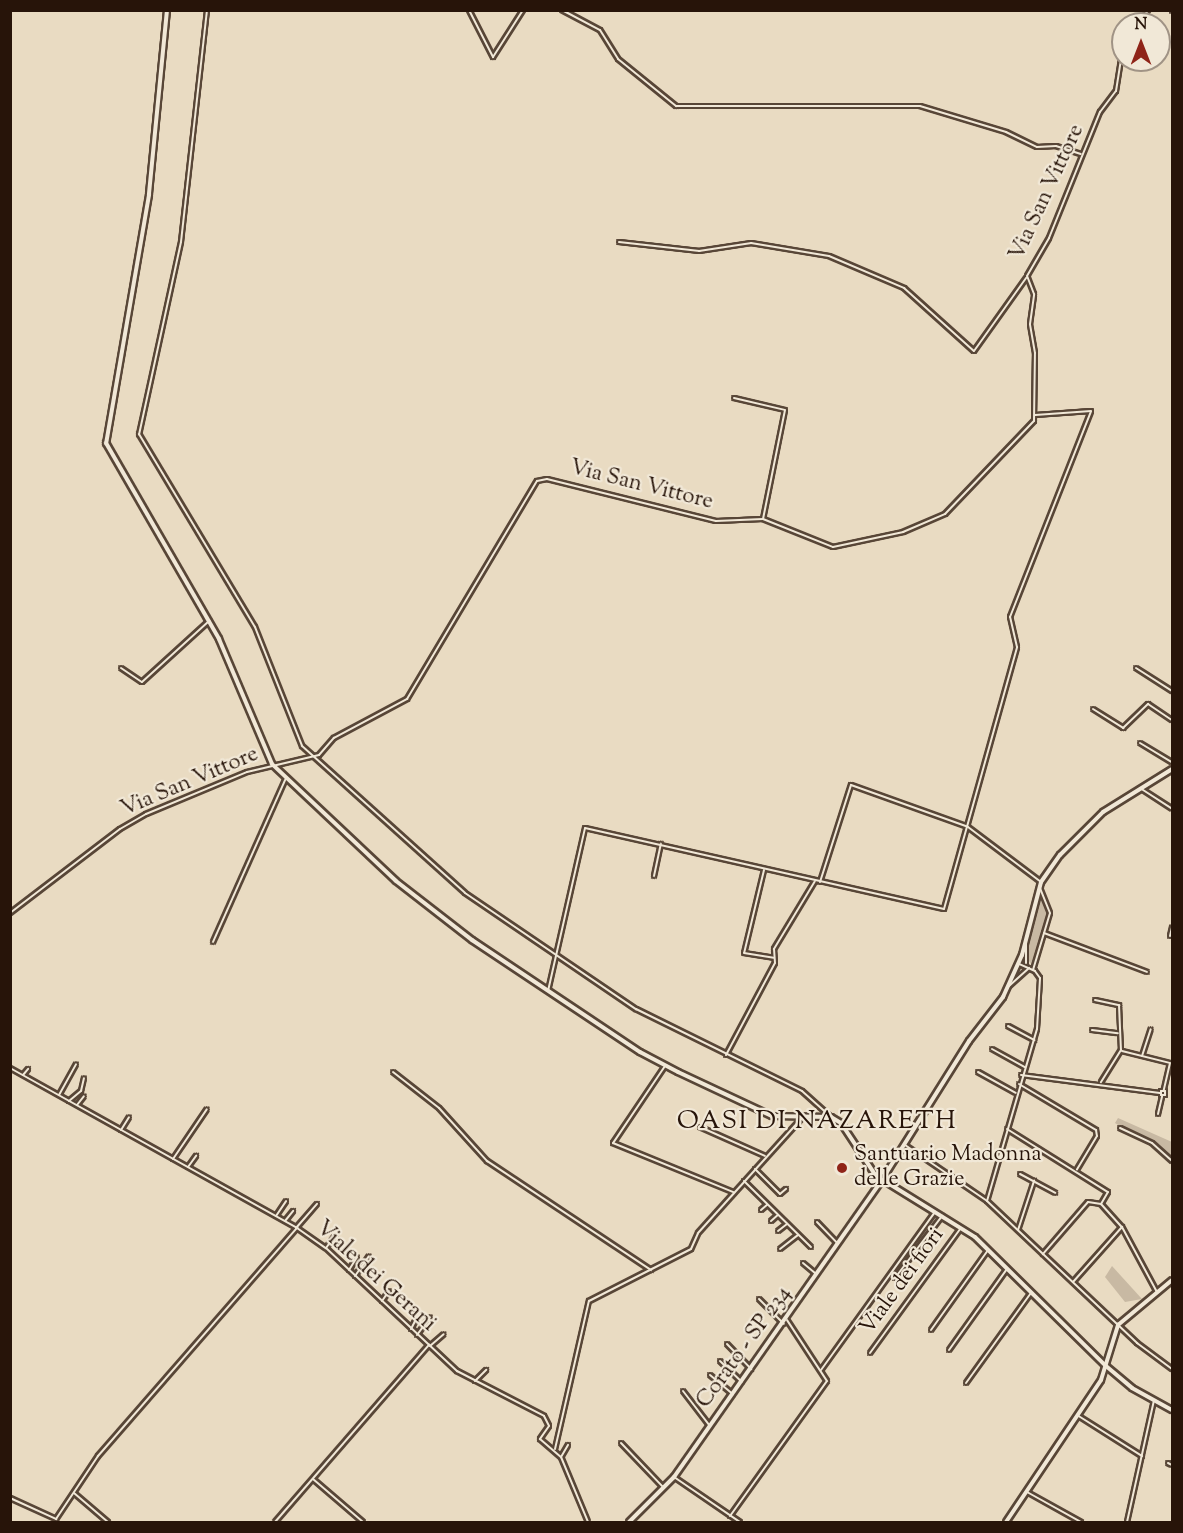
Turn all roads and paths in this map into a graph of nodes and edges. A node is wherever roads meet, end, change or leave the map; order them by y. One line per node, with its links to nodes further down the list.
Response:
1 (167, 10): 13 (street)
2 (207, 10): 20 (street)
3 (469, 10): 4 (street)
4 (523, 10)
5 (562, 10): 7 (street)
6 (1120, 72): 7 (street, Via San Vittore)
7 (1082, 154): 9 (street, Via San Vittore)
8 (619, 242): 9 (street)
9 (1027, 276): 11 (street, Via San Vittore)
10 (734, 398): 12 (street)
11 (1035, 415): 12 (street, Via San Vittore); 27 (street)
12 (763, 519): 20 (street, Via San Vittore)
13 (209, 621): 14 (street); 22 (street)
14 (121, 668)
15 (1136, 668): 16 (street)
16 (1173, 691)
17 (1093, 709): 18 (street)
18 (1173, 720)
19 (1140, 743): 21 (street)
20 (312, 757): 22 (street, Via San Vittore); 40 (street)
21 (1173, 762)
22 (272, 764): 24 (street); 34 (street, Via San Vittore)
23 (1173, 769): 25 (street, Corato - SP 234)
24 (286, 778): 39 (street); 47 (street)
25 (1140, 788): 26 (street); 33 (street, Corato - SP 234)
26 (1173, 809)
27 (968, 827): 32 (street); 32 (street); 33 (street)
28 (661, 844): 29 (street); 30 (street); 40 (street)
29 (764, 869): 31 (street); 41 (street)
30 (654, 876)
31 (815, 881): 32 (street); 41 (street)
32 (820, 882)
33 (1040, 885): 36 (street); 38 (street, Corato - SP 234)
34 (10, 913)
35 (1173, 927): 37 (street)
36 (1044, 933): 44 (street); 45 (street)
37 (1170, 936)
38 (1026, 940): 42 (street, Corato - SP 234); 43 (street)
39 (213, 942)
40 (555, 952): 47 (street); 56 (street)
41 (774, 958): 56 (street)
42 (1019, 964): 43 (street); 46 (street, Corato - SP 234)
43 (1029, 968): 44 (street); 46 (street)
44 (1033, 970): 53 (street)
45 (1146, 972)
46 (1008, 986): 85 (street, Corato - SP 234)
47 (548, 991): 59 (street)
48 (1095, 1000): 52 (street)
49 (1008, 1026): 53 (street)
50 (1151, 1029): 57 (street)
51 (1092, 1030): 52 (street)
52 (1118, 1034): 55 (street)
53 (1034, 1040): 60 (street)
54 (992, 1049): 60 (street)
55 (1121, 1050): 57 (street); 68 (street)
56 (726, 1055): 79 (street)
57 (1142, 1056): 71 (street)
58 (76, 1064): 72 (street)
59 (666, 1065): 80 (street); 98 (street)
60 (1024, 1067): 65 (street)
61 (10, 1068): 66 (street, Viale dei Gerani)
62 (28, 1069): 66 (street)
63 (978, 1071): 70 (street)
64 (393, 1072): 133 (street)
65 (1021, 1075): 68 (street); 69 (street)
66 (23, 1076): 72 (street, Viale dei Gerani)
67 (84, 1078): 74 (street)
68 (1101, 1082): 71 (street)
69 (1019, 1084): 70 (street); 92 (street)
70 (1016, 1093): 83 (street)
71 (1161, 1094): 77 (street)
72 (59, 1095): 74 (street, Viale dei Gerani)
73 (84, 1096): 75 (street)
74 (69, 1101): 75 (street, Viale dei Gerani)
75 (77, 1105): 84 (street, Viale dei Gerani)
76 (207, 1109): 88 (street)
77 (1158, 1114)
78 (129, 1117): 84 (street)
79 (831, 1118): 80 (street); 94 (street)
80 (801, 1119): 86 (street)
81 (700, 1127): 86 (street)
82 (1120, 1128): 89 (street)
83 (1007, 1129): 92 (street); 101 (street)
84 (121, 1130): 88 (street, Viale dei Gerani)
85 (905, 1145): 94 (street, Corato - SP 234); 101 (street)
86 (765, 1155): 91 (street)
87 (196, 1156): 90 (street)
88 (173, 1159): 90 (street, Viale dei Gerani)
89 (1173, 1161)
90 (188, 1167): 109 (street, Viale dei Gerani)
91 (755, 1169): 95 (street); 97 (street)
92 (1077, 1169): 103 (street)
93 (1020, 1174): 96 (street)
94 (881, 1177): 107 (street); 122 (street, Corato - SP 234)
95 (744, 1181): 98 (street); 104 (street)
96 (1034, 1181): 99 (street); 118 (street)
97 (786, 1189)
98 (733, 1192): 133 (street)
99 (1055, 1193)
100 (286, 1201): 109 (street)
101 (987, 1201): 118 (street)
102 (317, 1204): 116 (street)
103 (1101, 1204): 115 (street); 127 (street)
104 (767, 1205): 105 (street); 108 (street)
105 (761, 1210)
106 (293, 1212): 111 (street)
107 (935, 1212): 110 (street); 162 (street)
108 (778, 1215): 112 (street); 114 (street)
109 (276, 1216): 111 (street, Viale dei Gerani)
110 (942, 1216): 117 (street); 136 (street)
111 (285, 1221): 116 (street, Viale dei Gerani)
112 (771, 1221)
113 (817, 1222): 122 (street)
114 (787, 1224): 119 (street); 121 (street)
115 (1122, 1227): 138 (street); 141 (street)
116 (296, 1228): 124 (street, Viale dei Gerani); 185 (street)
117 (961, 1228): 126 (street); 155 (street, Viale dei fiori)
118 (1018, 1230): 127 (street)
119 (778, 1231)
120 (336, 1234): 124 (street)
121 (798, 1235): 123 (street); 125 (street)
122 (838, 1244): 134 (street, Corato - SP 234)
123 (811, 1247)
124 (326, 1248): 132 (street, Viale dei Gerani)
125 (780, 1249)
126 (988, 1250): 131 (street); 149 (street)
127 (1042, 1254): 138 (street)
128 (369, 1256): 135 (street)
129 (357, 1257): 132 (street)
130 (803, 1263): 134 (street)
131 (1007, 1269): 140 (street); 154 (street)
132 (349, 1270): 135 (street, Viale dei Gerani)
133 (651, 1270): 176 (street)
134 (817, 1275): 146 (street, Corato - SP 234)
135 (355, 1276): 143 (street, Viale dei Gerani)
136 (895, 1278)
137 (1173, 1280): 141 (street)
138 (1072, 1282): 147 (street)
139 (389, 1291): 143 (street)
140 (1031, 1293): 159 (street); 167 (street)
141 (1158, 1293): 147 (street)
142 (759, 1299): 146 (street)
143 (382, 1301): 148 (street, Viale dei Gerani)
144 (430, 1317): 151 (street)
145 (415, 1321): 148 (street)
146 (786, 1322): 160 (street, Corato - SP 234); 162 (street)
147 (1118, 1325): 159 (street); 161 (street)
148 (411, 1329): 151 (street, Viale dei Gerani)
149 (931, 1330)
150 (444, 1334): 153 (street)
151 (417, 1335): 153 (street, Viale dei Gerani)
152 (726, 1344): 160 (street)
153 (429, 1345): 156 (street, Viale dei Gerani); 182 (street)
154 (949, 1350)
155 (870, 1353)
156 (446, 1361): 158 (street); 165 (street, Viale dei Gerani)
157 (720, 1361): 166 (street)
158 (442, 1365)
159 (1106, 1366): 170 (street); 172 (street)
160 (751, 1368): 166 (street, Corato - SP 234)
161 (1173, 1369)
162 (821, 1370): 187 (street)
163 (486, 1371): 165 (street)
164 (710, 1375): 169 (street)
165 (475, 1382): 176 (street, Viale dei Gerani)
166 (742, 1382): 169 (street, Corato - SP 234)
167 (966, 1383)
168 (684, 1391): 173 (street)
169 (733, 1394): 173 (street, Corato - SP 234)
170 (1154, 1400): 171 (street); 177 (street)
171 (1173, 1410)
172 (1077, 1415): 177 (street); 184 (street)
173 (710, 1426): 181 (street, Corato - SP 234)
174 (621, 1443): 183 (street)
175 (568, 1445): 178 (street)
176 (555, 1449): 178 (street, Viale dei Gerani)
177 (1142, 1456): 196 (street)
178 (561, 1457): 191 (street, Viale dei Gerani)
179 (1168, 1463): 180 (street)
180 (1173, 1465)
181 (674, 1477): 183 (street, Corato - SP 234); 187 (street)
182 (313, 1479): 189 (street); 190 (street)
183 (663, 1487): 192 (street, Corato - SP 234)
184 (1027, 1492): 194 (street); 195 (street)
185 (74, 1493): 186 (street); 188 (street)
186 (10, 1498)
187 (730, 1516): 193 (street)
188 (108, 1522)
189 (275, 1522)
190 (363, 1522)
191 (588, 1522)
192 (629, 1522)
193 (740, 1522)
194 (1006, 1522)
195 (1081, 1522)
196 (1127, 1522)

